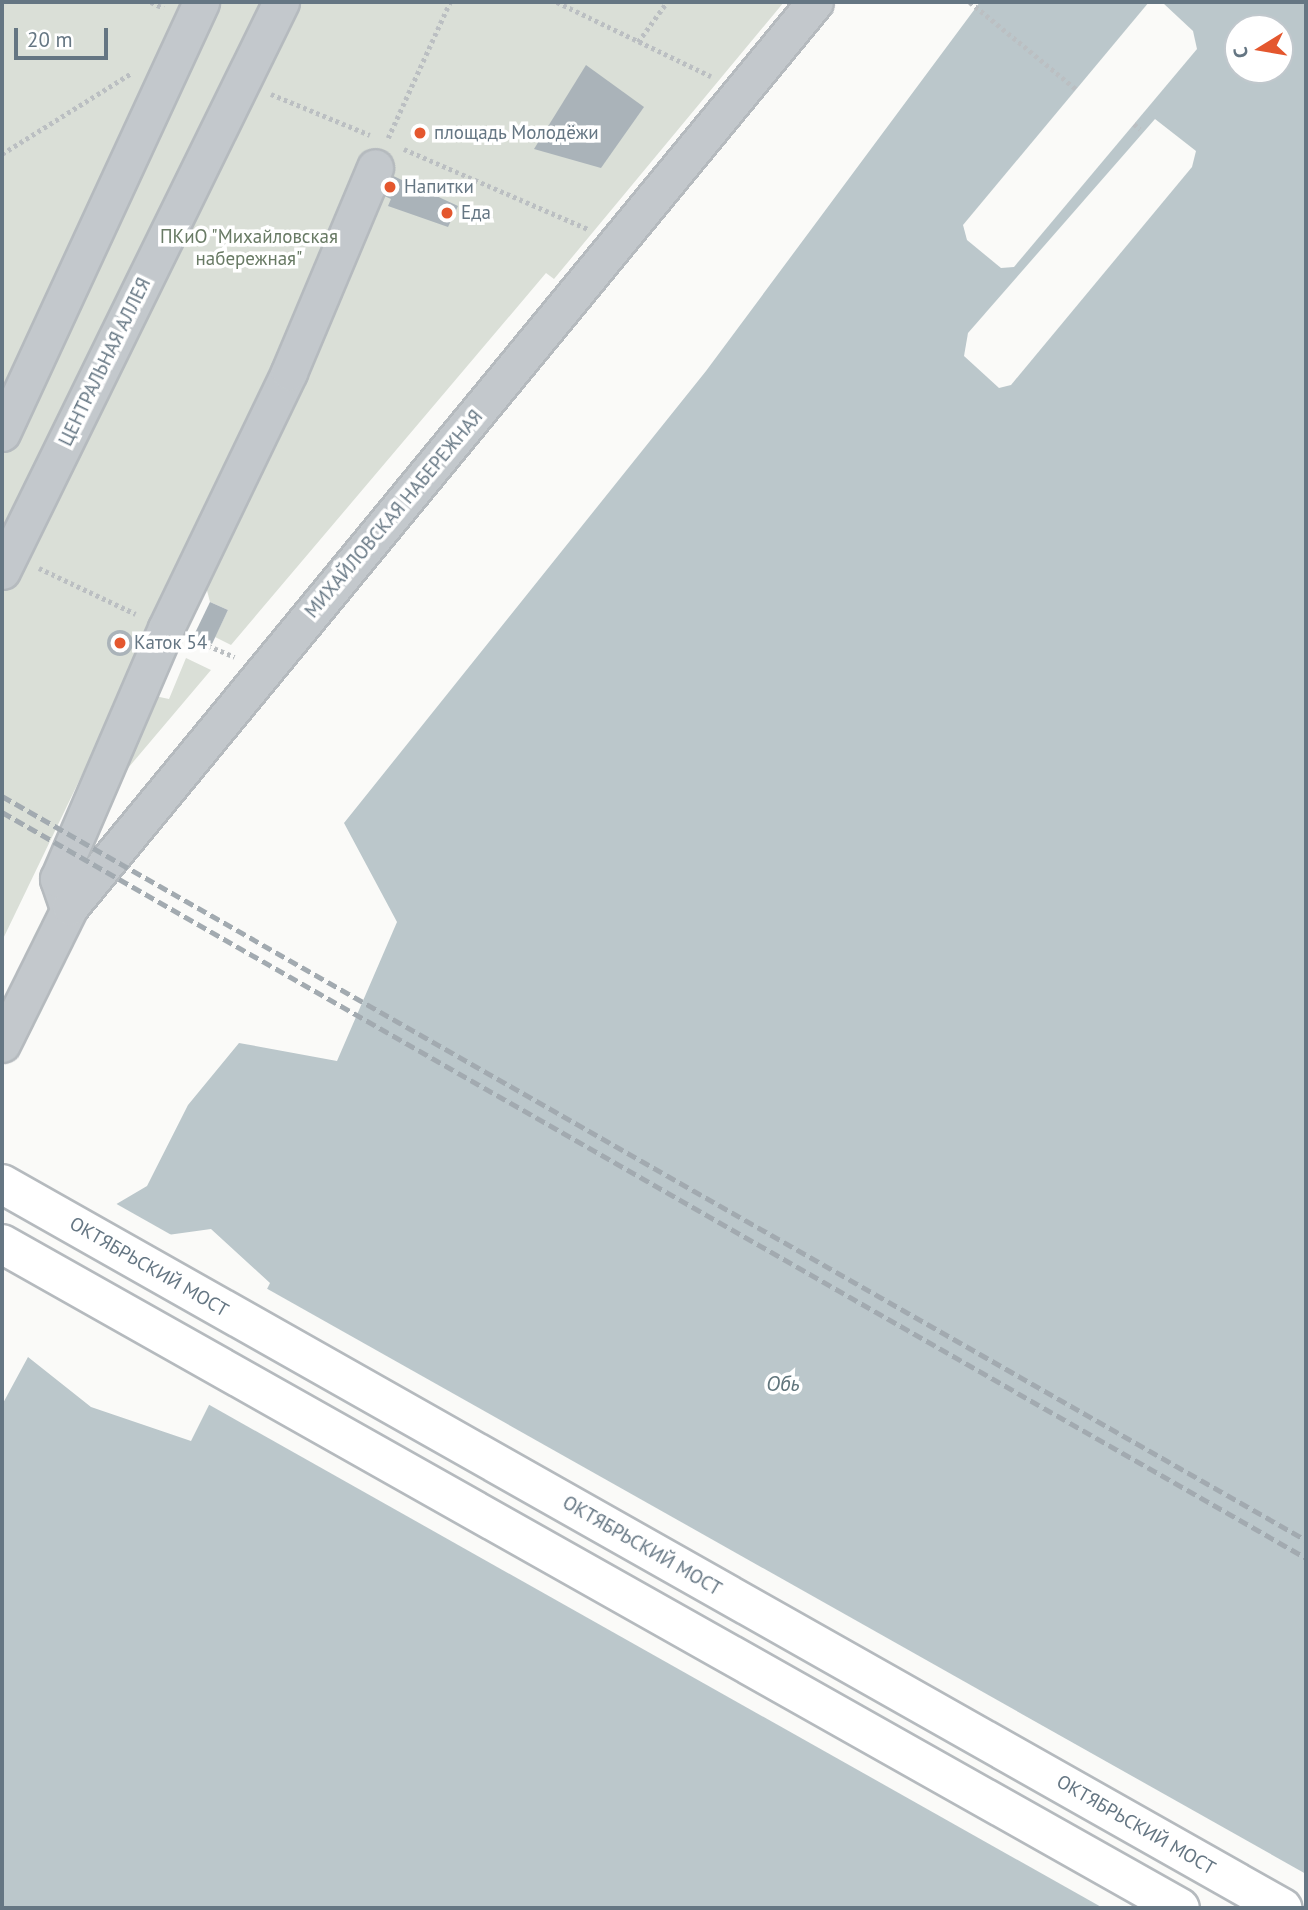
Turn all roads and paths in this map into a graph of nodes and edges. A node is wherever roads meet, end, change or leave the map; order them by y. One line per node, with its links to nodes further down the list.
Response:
1 (201, 2): 18 (street)
2 (281, 2): 19 (street, ЦЕНТРАЛЬНАЯ АЛЛЕЯ)
3 (450, 2): 16 (path)
4 (557, 2): 8 (path)
5 (667, 2): 8 (path)
6 (815, 2): 12 (street, МИХАЙЛОВСКАЯ НАБЕРЕЖНАЯ)
7 (970, 2): 10 (path)
8 (638, 41): 12 (path)
9 (136, 69): 15 (path)
10 (1076, 89)
11 (260, 90): 16 (path)
12 (743, 92): 17 (street, МИХАЙЛОВСКАЯ НАБЕРЕЖНАЯ)
13 (1134, 124): 14 (path)
14 (1140, 129)
15 (2, 154)
16 (381, 154): 17 (path); 20 (street)
17 (618, 243): 21 (street, МИХАЙЛОВСКАЯ НАБЕРЕЖНАЯ)
18 (2, 433)
19 (17, 568): 20 (path)
20 (166, 628): 21 (path); 22 (street)
21 (264, 672): 23 (street, МИХАЙЛОВСКАЯ НАБЕРЕЖНАЯ)
22 (67, 905)
23 (2, 1044)
24 (2, 1184): 27 (main road, ОКТЯБРЬСКИЙ МОСТ)
25 (2, 1244): 26 (main road)
26 (1181, 1908)
27 (1282, 1908)

